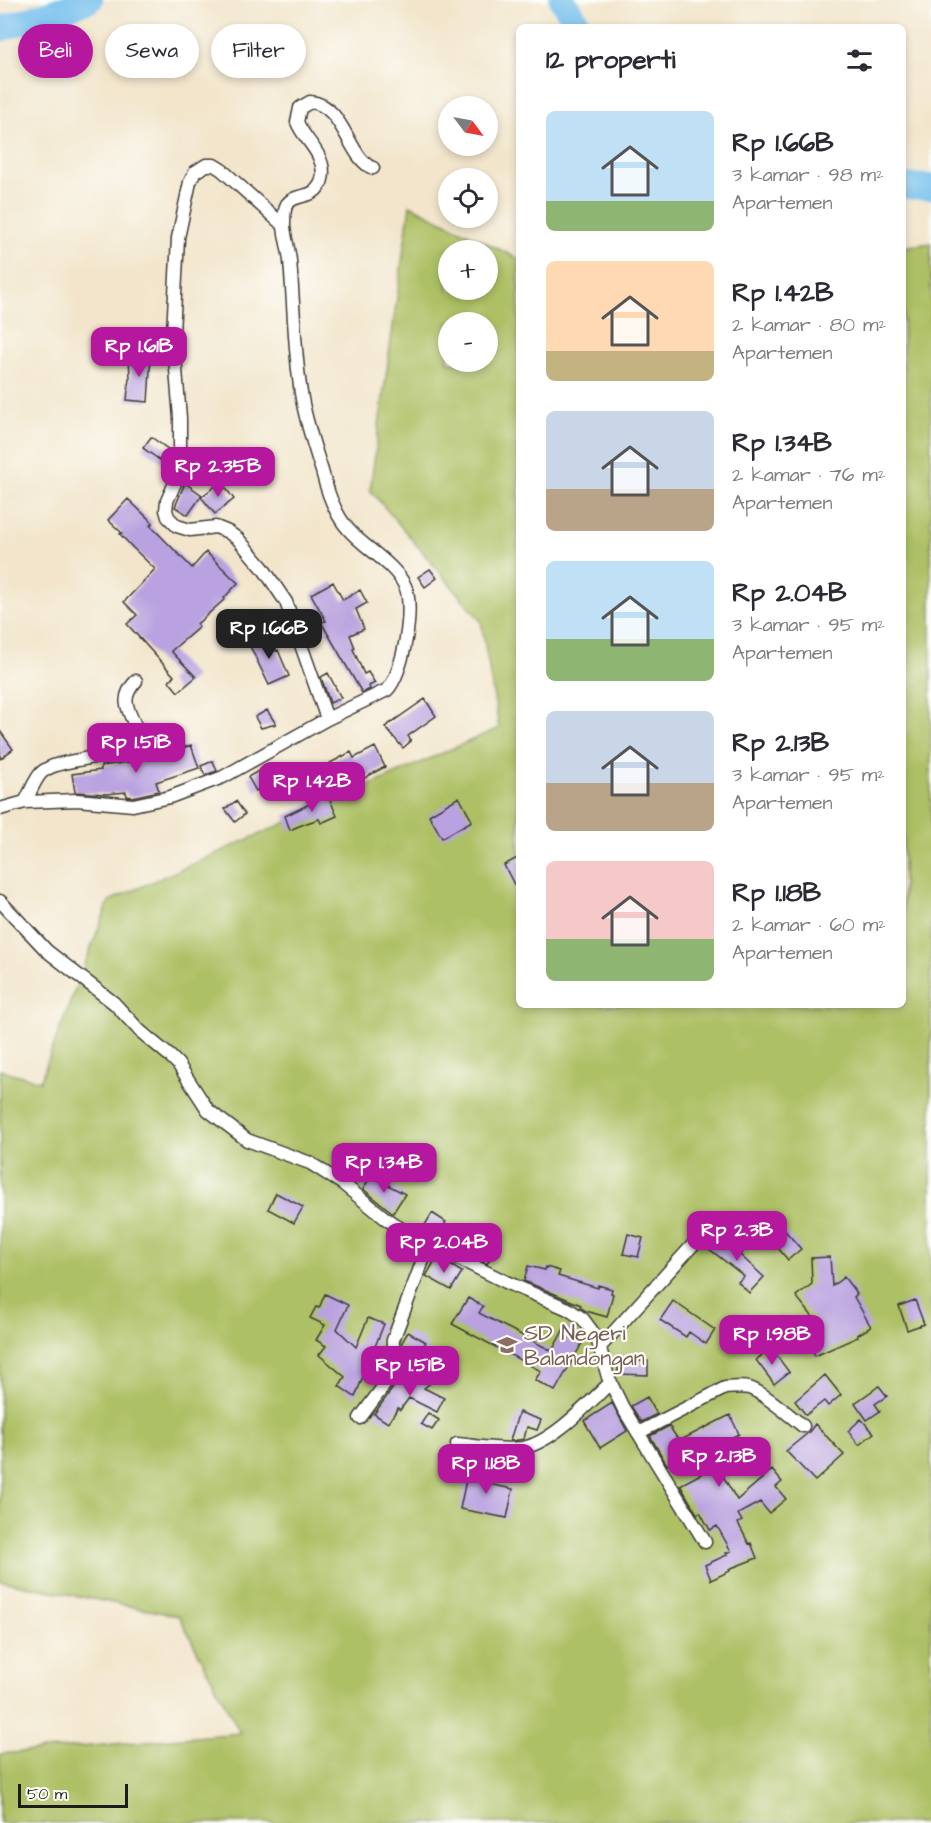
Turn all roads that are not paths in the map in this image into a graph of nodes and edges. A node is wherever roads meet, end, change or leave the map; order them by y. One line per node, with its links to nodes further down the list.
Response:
1 (373, 168): 2 (street)
2 (284, 226): 4 (street); 4 (street)
3 (136, 681): 5 (street)
4 (327, 719): 5 (street)
5 (25, 802): 6 (street)
6 (0, 809)
7 (0, 901): 9 (street)
8 (701, 1236): 10 (street)
9 (429, 1244): 10 (street); 12 (street)
10 (600, 1347): 11 (street)
11 (610, 1382): 14 (street); 15 (street)
12 (360, 1418)
13 (803, 1426): 14 (street)
14 (638, 1433): 16 (street)
15 (457, 1444)
16 (705, 1542)

